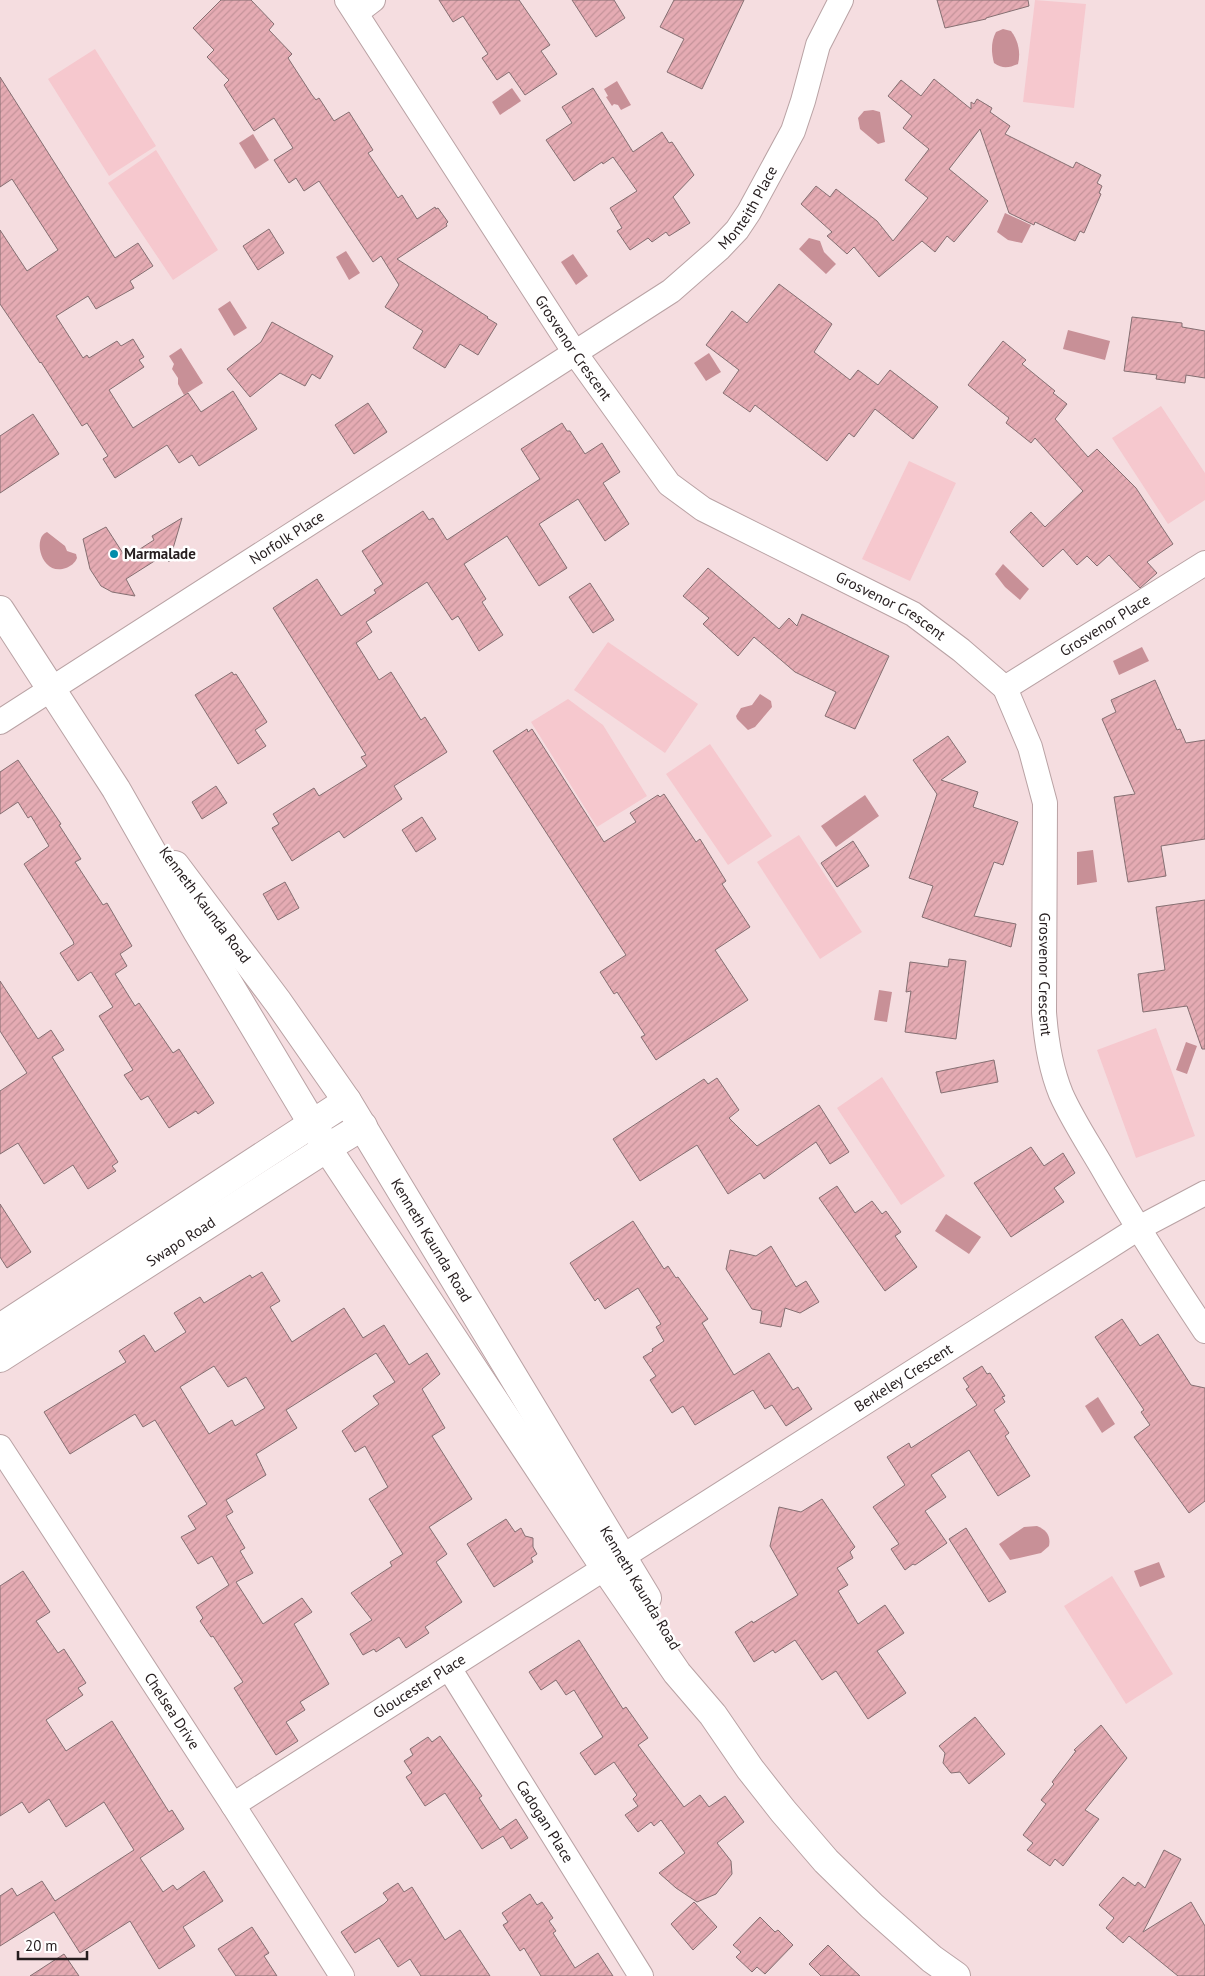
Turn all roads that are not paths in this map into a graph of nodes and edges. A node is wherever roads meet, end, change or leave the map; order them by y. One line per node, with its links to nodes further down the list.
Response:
1 (841, 0): 3 (street, Monteith Place)
2 (359, 4): 3 (street, Grosvenor Crescent)
3 (575, 353): 6 (street, Grosvenor Crescent); 7 (street, Norfolk Place)
4 (1205, 564): 6 (street, Grosvenor Place)
5 (0, 610): 7 (main road, Kenneth Kaunda Road)
6 (1005, 688): 15 (street, Grosvenor Crescent)
7 (51, 690): 8 (street, Norfolk Place); 9 (main road, Kenneth Kaunda Road)
8 (0, 722)
9 (116, 789): 10 (main road, Kenneth Kaunda Road); 11 (main road, Kenneth Kaunda Road)
10 (347, 1101): 11 (main road, Swapo Road); 12 (main road, Kenneth Kaunda Road)
11 (312, 1123): 13 (main road, Kenneth Kaunda Road); 16 (main road, Swapo Road)
12 (363, 1126): 13 (main road, Swapo Road); 20 (main road, Kenneth Kaunda Road)
13 (326, 1148): 18 (main road, Swapo Road); 20 (main road, Kenneth Kaunda Road)
14 (1205, 1193): 15 (street, Berkeley Crescent)
15 (1137, 1229): 17 (street, Grosvenor Crescent); 20 (street, Berkeley Crescent)
16 (0, 1328)
17 (1205, 1331)
18 (0, 1358)
19 (0, 1447): 22 (street, Chelsea Drive)
20 (613, 1562): 21 (street, Gloucester Place); 23 (main road, Kenneth Kaunda Road)
21 (449, 1668): 22 (street, Gloucester Place); 25 (street, Cadogan Place)
22 (233, 1805): 24 (street, Chelsea Drive)
23 (934, 1968): 26 (main road, Kenneth Kaunda Road)
24 (342, 1976)
25 (641, 1976)
26 (956, 1976)

